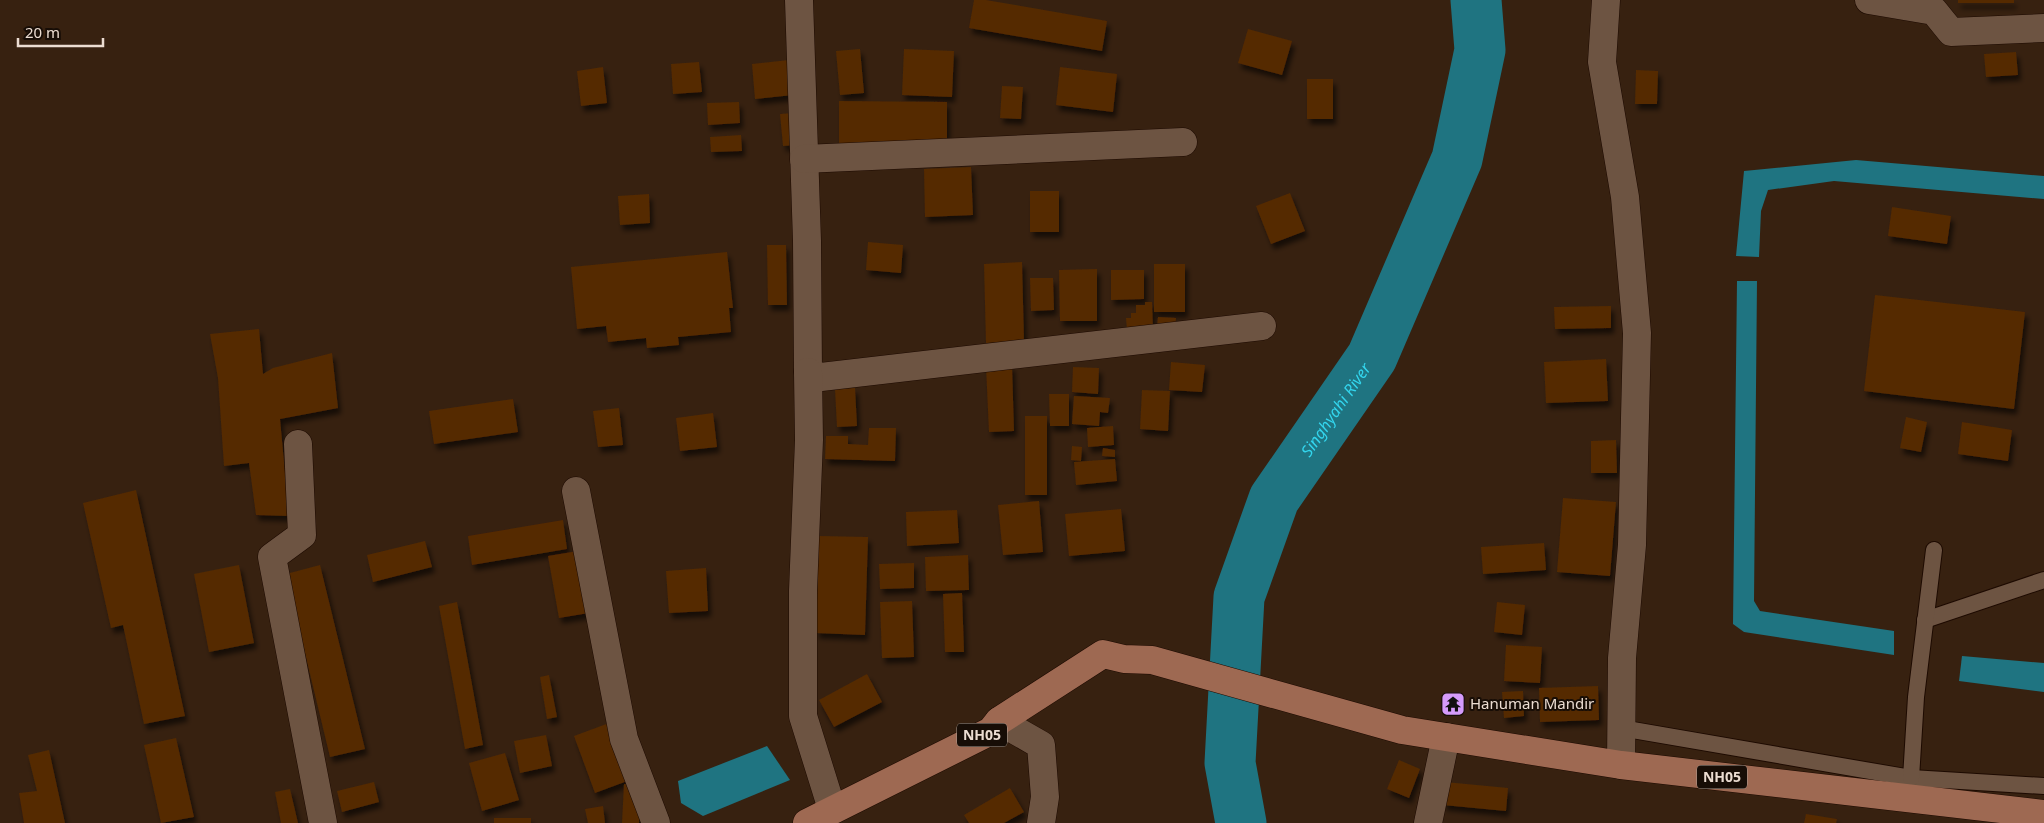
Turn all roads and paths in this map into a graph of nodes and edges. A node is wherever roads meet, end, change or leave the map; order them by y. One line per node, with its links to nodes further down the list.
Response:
1 (799, 0): 7 (street)
2 (1606, 0): 16 (street)
3 (1869, 0): 4 (street)
4 (1934, 6): 5 (street)
5 (2044, 28)
6 (1183, 142): 7 (street)
7 (804, 159): 9 (street)
8 (1262, 326): 9 (street)
9 (808, 372): 21 (street)
10 (298, 444): 23 (street)
11 (576, 492): 24 (street)
12 (1934, 550): 14 (lane)
13 (2044, 580): 14 (lane)
14 (1925, 620): 19 (lane)
15 (999, 721): 17 (main road, NH05); 21 (main road, NH05); 26 (street)
16 (1621, 728): 18 (street); 19 (lane)
17 (1446, 736): 18 (main road, NH05); 27 (street)
18 (1621, 765): 22 (main road, NH05)
19 (1910, 778): 20 (lane)
20 (2044, 786)
21 (832, 809): 25 (main road, NH05)
22 (2044, 814)
23 (323, 823)
24 (656, 823)
25 (807, 823)
26 (1041, 823)
27 (1428, 823)

